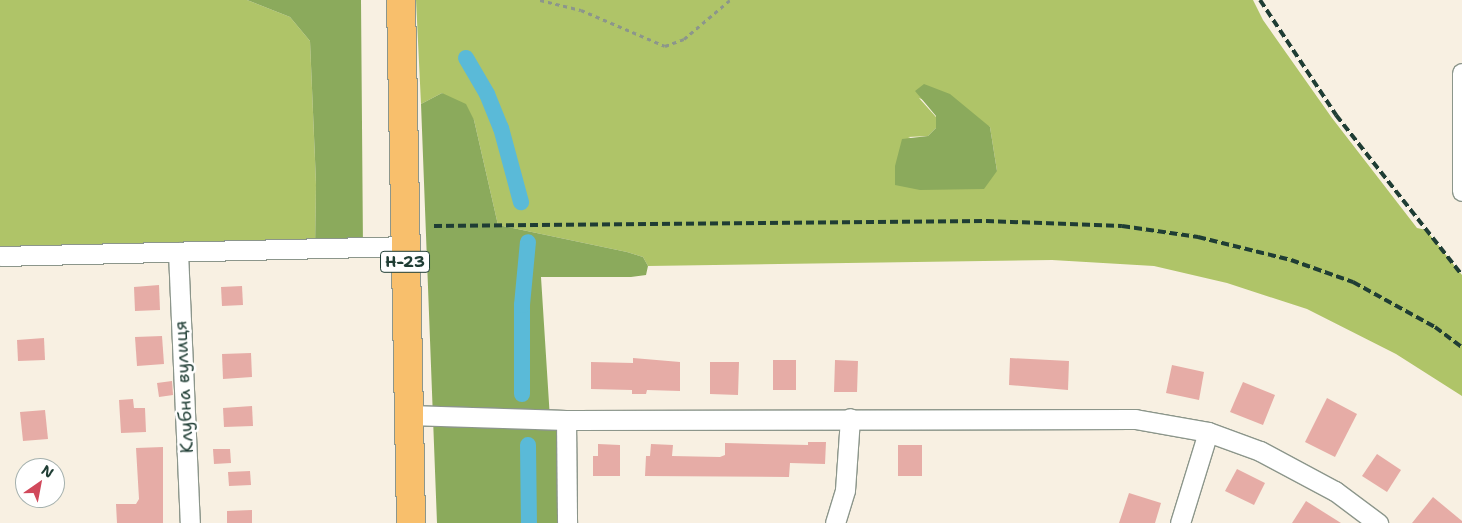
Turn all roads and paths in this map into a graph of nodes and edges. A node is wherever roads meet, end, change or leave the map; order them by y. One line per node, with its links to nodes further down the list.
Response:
1 (401, 0): 6 (main road, Н-23)
2 (540, 0): 3 (path)
3 (730, 0)
4 (1462, 73): 5 (street)
5 (1462, 191)
6 (405, 246): 7 (street); 9 (main road, Н-23)
7 (178, 252): 8 (street); 13 (street, Клубна вулиця)
8 (0, 256)
9 (409, 415): 11 (street); 14 (main road, Н-23)
10 (850, 418): 11 (street); 12 (street); 16 (street)
11 (566, 420): 15 (street)
12 (1208, 432): 17 (street); 18 (street)
13 (190, 523)
14 (411, 523)
15 (567, 523)
16 (835, 523)
17 (1180, 523)
18 (1378, 523)

